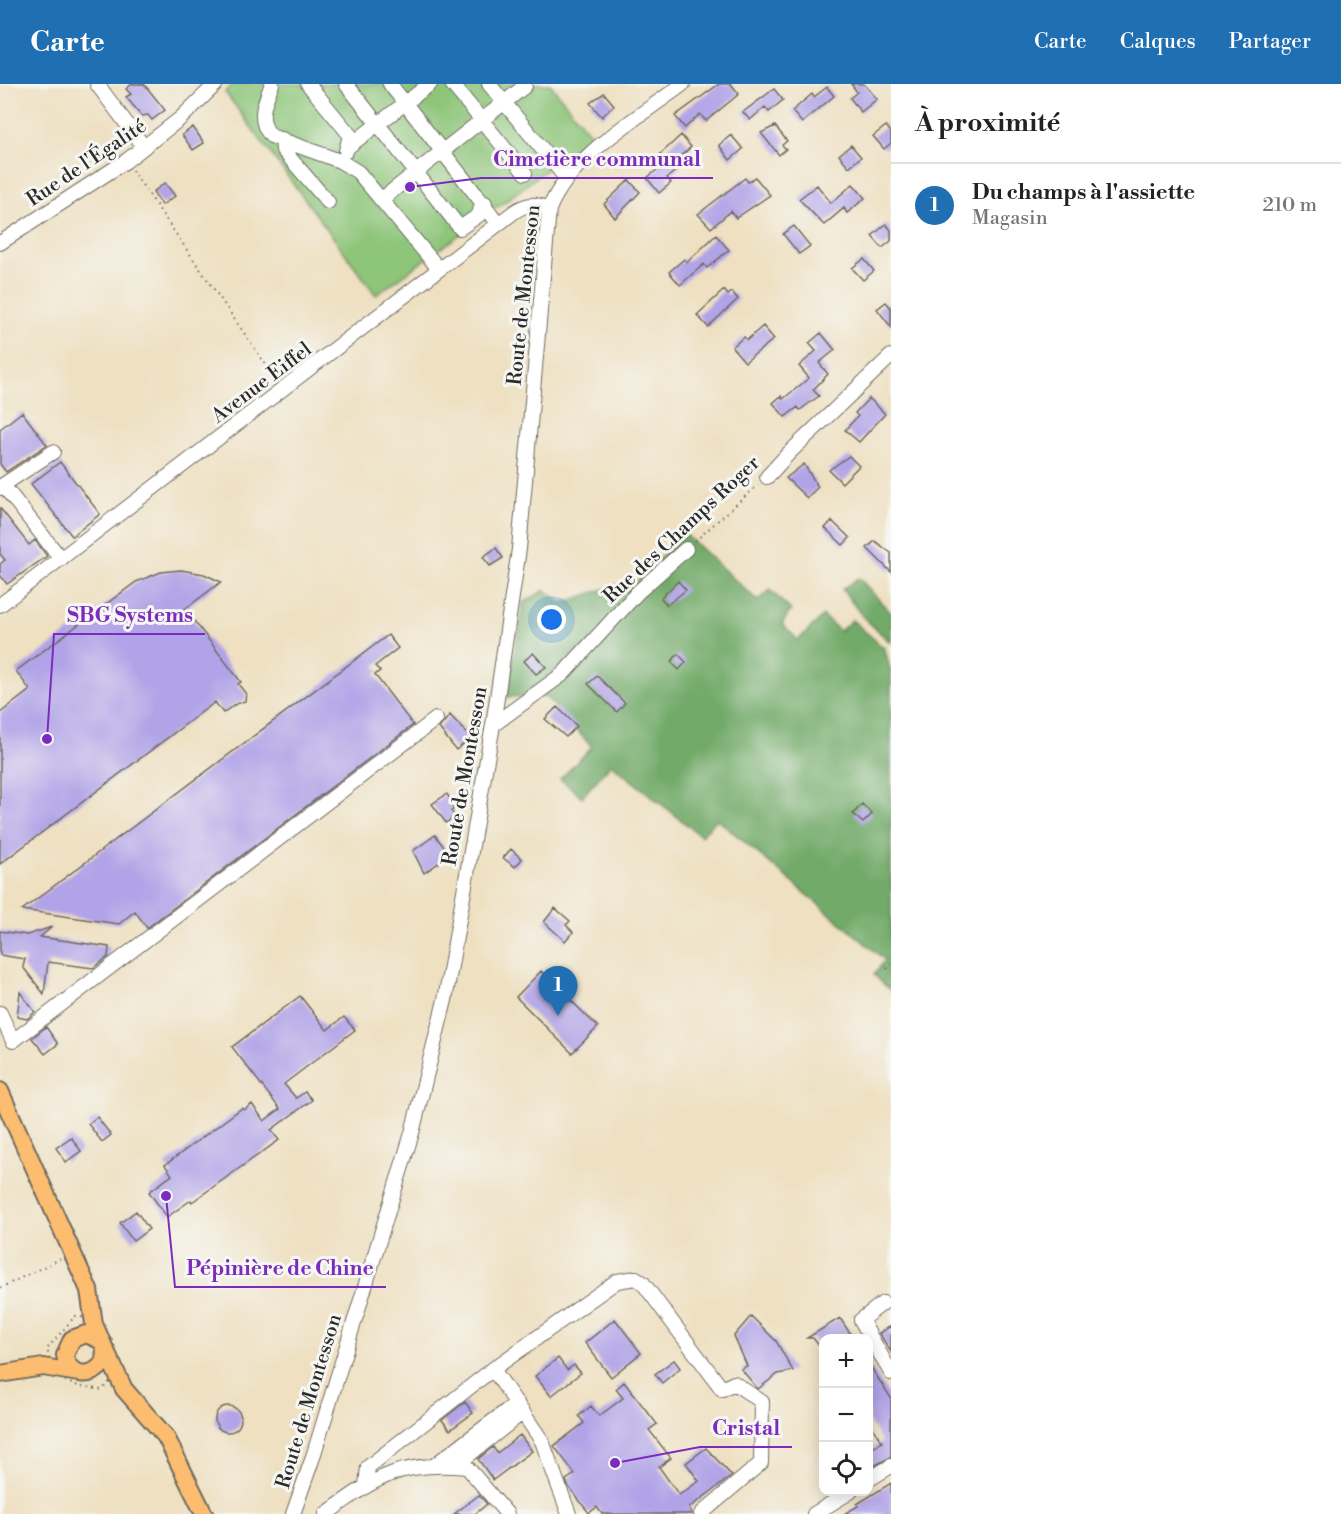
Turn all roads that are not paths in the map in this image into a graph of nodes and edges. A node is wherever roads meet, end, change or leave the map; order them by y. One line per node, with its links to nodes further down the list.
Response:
1 (97, 84): 17 (street)
2 (216, 84): 17 (street, Rue de l'Égalité)
3 (272, 84): 16 (street)
4 (308, 84): 18 (street)
5 (346, 84): 15 (street)
6 (390, 84): 12 (street)
7 (430, 84): 12 (street)
8 (452, 84): 14 (street)
9 (489, 84): 13 (street)
10 (523, 84): 13 (street)
11 (683, 84): 23 (street, Route de Montesson)
12 (406, 103): 15 (street); 19 (street)
13 (505, 103): 14 (street); 23 (street)
14 (482, 121): 19 (street); 22 (street)
15 (377, 124): 18 (street); 21 (street)
16 (282, 139): 20 (street); 25 (street)
17 (144, 147): 29 (street, Rue de l'Égalité)
18 (348, 147): 20 (street)
19 (442, 149): 21 (street); 26 (street)
20 (340, 161): 24 (street)
21 (416, 172): 24 (street); 26 (street)
22 (525, 173)
23 (566, 178): 27 (street, Route de Montesson)
24 (382, 200): 30 (street)
25 (328, 202)
26 (485, 203): 28 (street)
27 (549, 209): 28 (street, Avenue Eiffel); 40 (street, Route de Montesson)
28 (498, 223): 30 (street, Avenue Eiffel)
29 (0, 243)
30 (439, 269): 36 (street, Avenue Eiffel)
31 (891, 356): 33 (street, Rue des Champs Roger)
32 (53, 452): 34 (street)
33 (767, 477)
34 (1, 486): 36 (street)
35 (686, 549): 40 (street, Rue des Champs Roger)
36 (61, 559): 38 (street, Avenue Eiffel)
37 (0, 586): 38 (street)
38 (5, 602)
39 (436, 719): 41 (street)
40 (494, 725): 61 (street, Route de Montesson)
41 (0, 1013)
42 (0, 1091): 43 (main road)
43 (86, 1283): 45 (main road); 46 (main road)
44 (883, 1303): 49 (street)
45 (71, 1341): 46 (main road); 47 (main road); 51 (main road)
46 (102, 1345): 51 (main road); 52 (main road)
47 (19, 1369): 50 (main road); 51 (main road)
48 (493, 1369): 53 (street); 58 (street); 65 (street)
49 (891, 1373)
50 (0, 1374)
51 (82, 1374): 52 (main road)
52 (132, 1399): 60 (main road)
53 (520, 1408): 54 (street); 55 (street); 64 (street)
54 (436, 1464): 55 (street); 58 (street)
55 (456, 1466): 63 (street)
56 (891, 1466): 57 (street)
57 (873, 1477)
58 (366, 1485): 62 (street)
59 (842, 1496): 66 (street)
60 (204, 1514)
61 (292, 1514)
62 (326, 1514)
63 (507, 1514)
64 (569, 1514)
65 (701, 1514)
66 (814, 1514)

